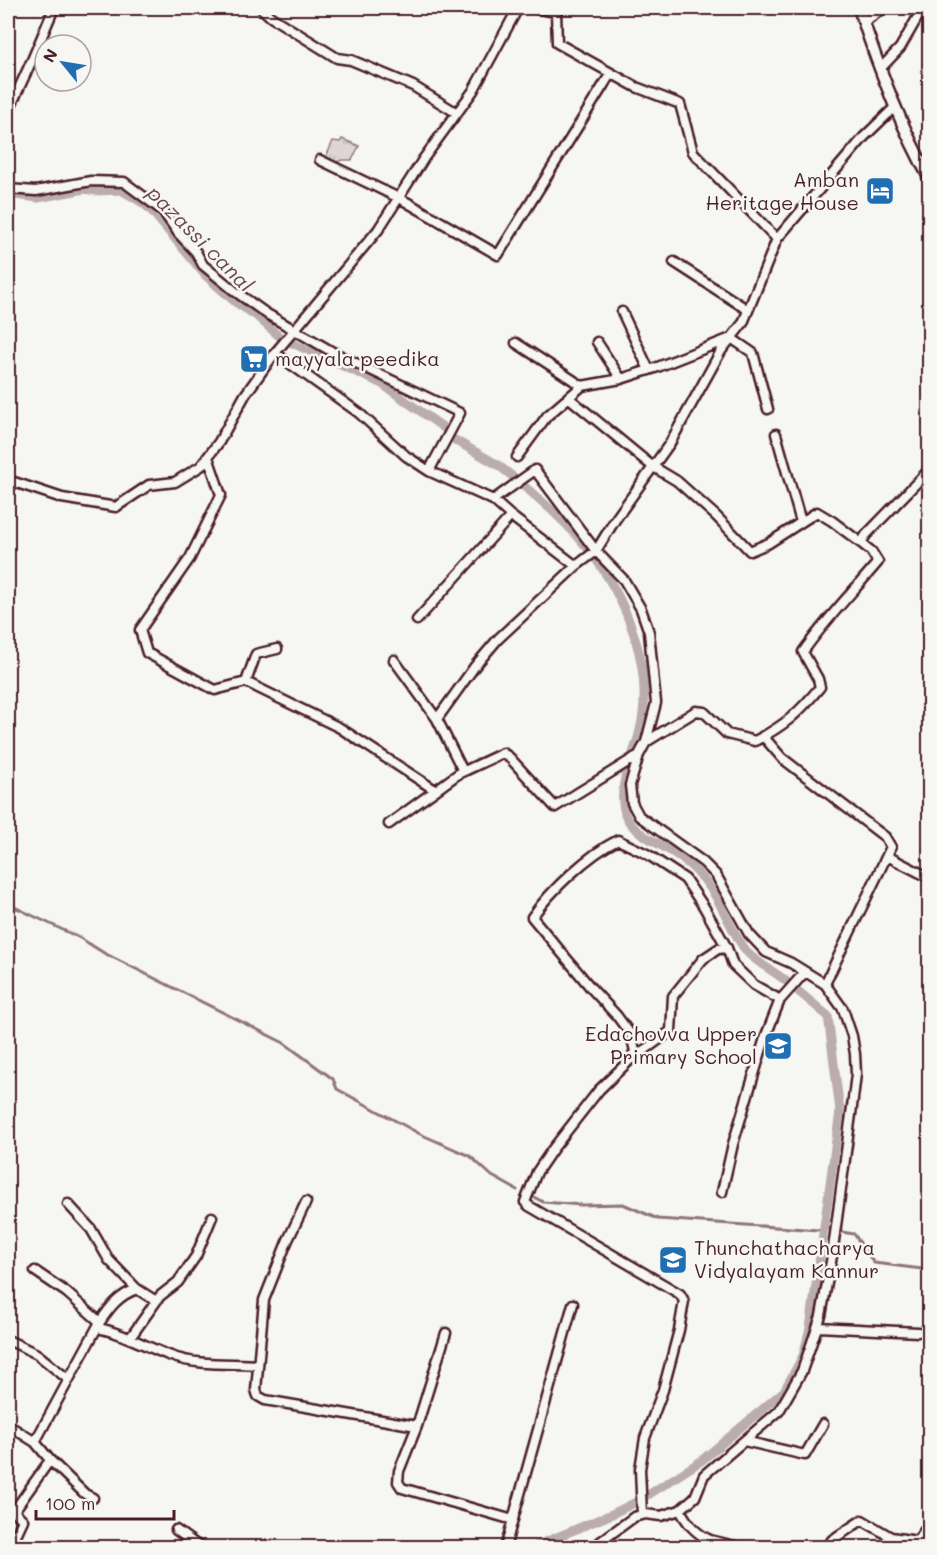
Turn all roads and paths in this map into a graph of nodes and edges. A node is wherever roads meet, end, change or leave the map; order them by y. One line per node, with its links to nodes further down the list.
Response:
1 (54, 8): 13 (street)
2 (261, 8): 14 (street)
3 (518, 8): 14 (street)
4 (534, 8): 8 (street)
5 (860, 8): 9 (main road)
6 (884, 8): 9 (street)
7 (923, 8): 10 (street)
8 (557, 10): 11 (street)
9 (864, 22): 10 (main road)
10 (880, 69): 12 (main road)
11 (611, 73): 18 (street); 19 (street)
12 (895, 107): 16 (main road); 19 (street)
13 (8, 112)
14 (457, 113): 18 (street)
15 (320, 160): 18 (street)
16 (930, 180)
17 (8, 189): 23 (street)
18 (397, 198): 23 (street)
19 (777, 239): 21 (street)
20 (674, 262): 21 (street)
21 (748, 310): 24 (street)
22 (622, 312): 28 (street)
23 (294, 331): 27 (street); 38 (street)
24 (731, 338): 28 (street); 32 (street); 36 (street)
25 (516, 342): 30 (street)
26 (597, 342): 29 (street)
27 (278, 349): 34 (street); 38 (street)
28 (649, 370): 29 (street)
29 (621, 379): 30 (street)
30 (582, 386): 31 (street)
31 (568, 398): 35 (street); 36 (street)
32 (768, 409)
33 (776, 434): 42 (street)
34 (208, 457): 39 (street); 49 (street)
35 (517, 457)
36 (652, 466): 42 (street); 44 (street)
37 (930, 469): 43 (street)
38 (429, 471): 40 (street)
39 (8, 480)
40 (493, 500): 41 (street); 44 (street)
41 (512, 516): 45 (street); 46 (street)
42 (801, 522): 43 (street)
43 (861, 543): 51 (street)
44 (596, 551): 45 (street); 52 (street)
45 (576, 566): 50 (street)
46 (417, 620)
47 (277, 649): 49 (street)
48 (394, 660): 50 (street)
49 (246, 682): 55 (street)
50 (437, 719): 54 (street)
51 (763, 736): 52 (street); 57 (street)
52 (646, 742): 53 (street)
53 (638, 755): 54 (street); 60 (street)
54 (463, 771): 55 (street)
55 (435, 790): 56 (street)
56 (389, 824)
57 (887, 856): 58 (street); 61 (street)
58 (930, 878)
59 (727, 948): 62 (street); 63 (street); 63 (street)
60 (805, 972): 61 (street); 62 (street)
61 (825, 984): 73 (street)
62 (780, 1000): 64 (street)
63 (631, 1059): 89 (street)
64 (722, 1192)
65 (306, 1202): 78 (street)
66 (68, 1204): 69 (street)
67 (212, 1217): 70 (street)
68 (35, 1271): 72 (street)
69 (137, 1289): 70 (street); 72 (street)
70 (156, 1301): 76 (street)
71 (573, 1304): 90 (street)
72 (99, 1325): 76 (street); 79 (street)
73 (818, 1327): 74 (street); 83 (street)
74 (918, 1332)
75 (446, 1333): 82 (street)
76 (130, 1338): 78 (street)
77 (8, 1340): 79 (street)
78 (258, 1365): 82 (street)
79 (69, 1380): 84 (street)
80 (823, 1424): 83 (street)
81 (8, 1425): 84 (street)
82 (417, 1426): 90 (street)
83 (744, 1441): 88 (street)
84 (35, 1442): 85 (street)
85 (50, 1460): 86 (street); 87 (street)
86 (93, 1498)
87 (11, 1509): 95 (street)
88 (680, 1510): 89 (street); 94 (street)
89 (642, 1515): 98 (street)
90 (513, 1520): 97 (street)
91 (930, 1523): 93 (street)
92 (176, 1530): 96 (street)
93 (891, 1537): 100 (street); 101 (street)
94 (708, 1544): 99 (street)
95 (10, 1548)
96 (201, 1548)
97 (505, 1548)
98 (592, 1548)
99 (743, 1548)
100 (827, 1548)
101 (887, 1548)

